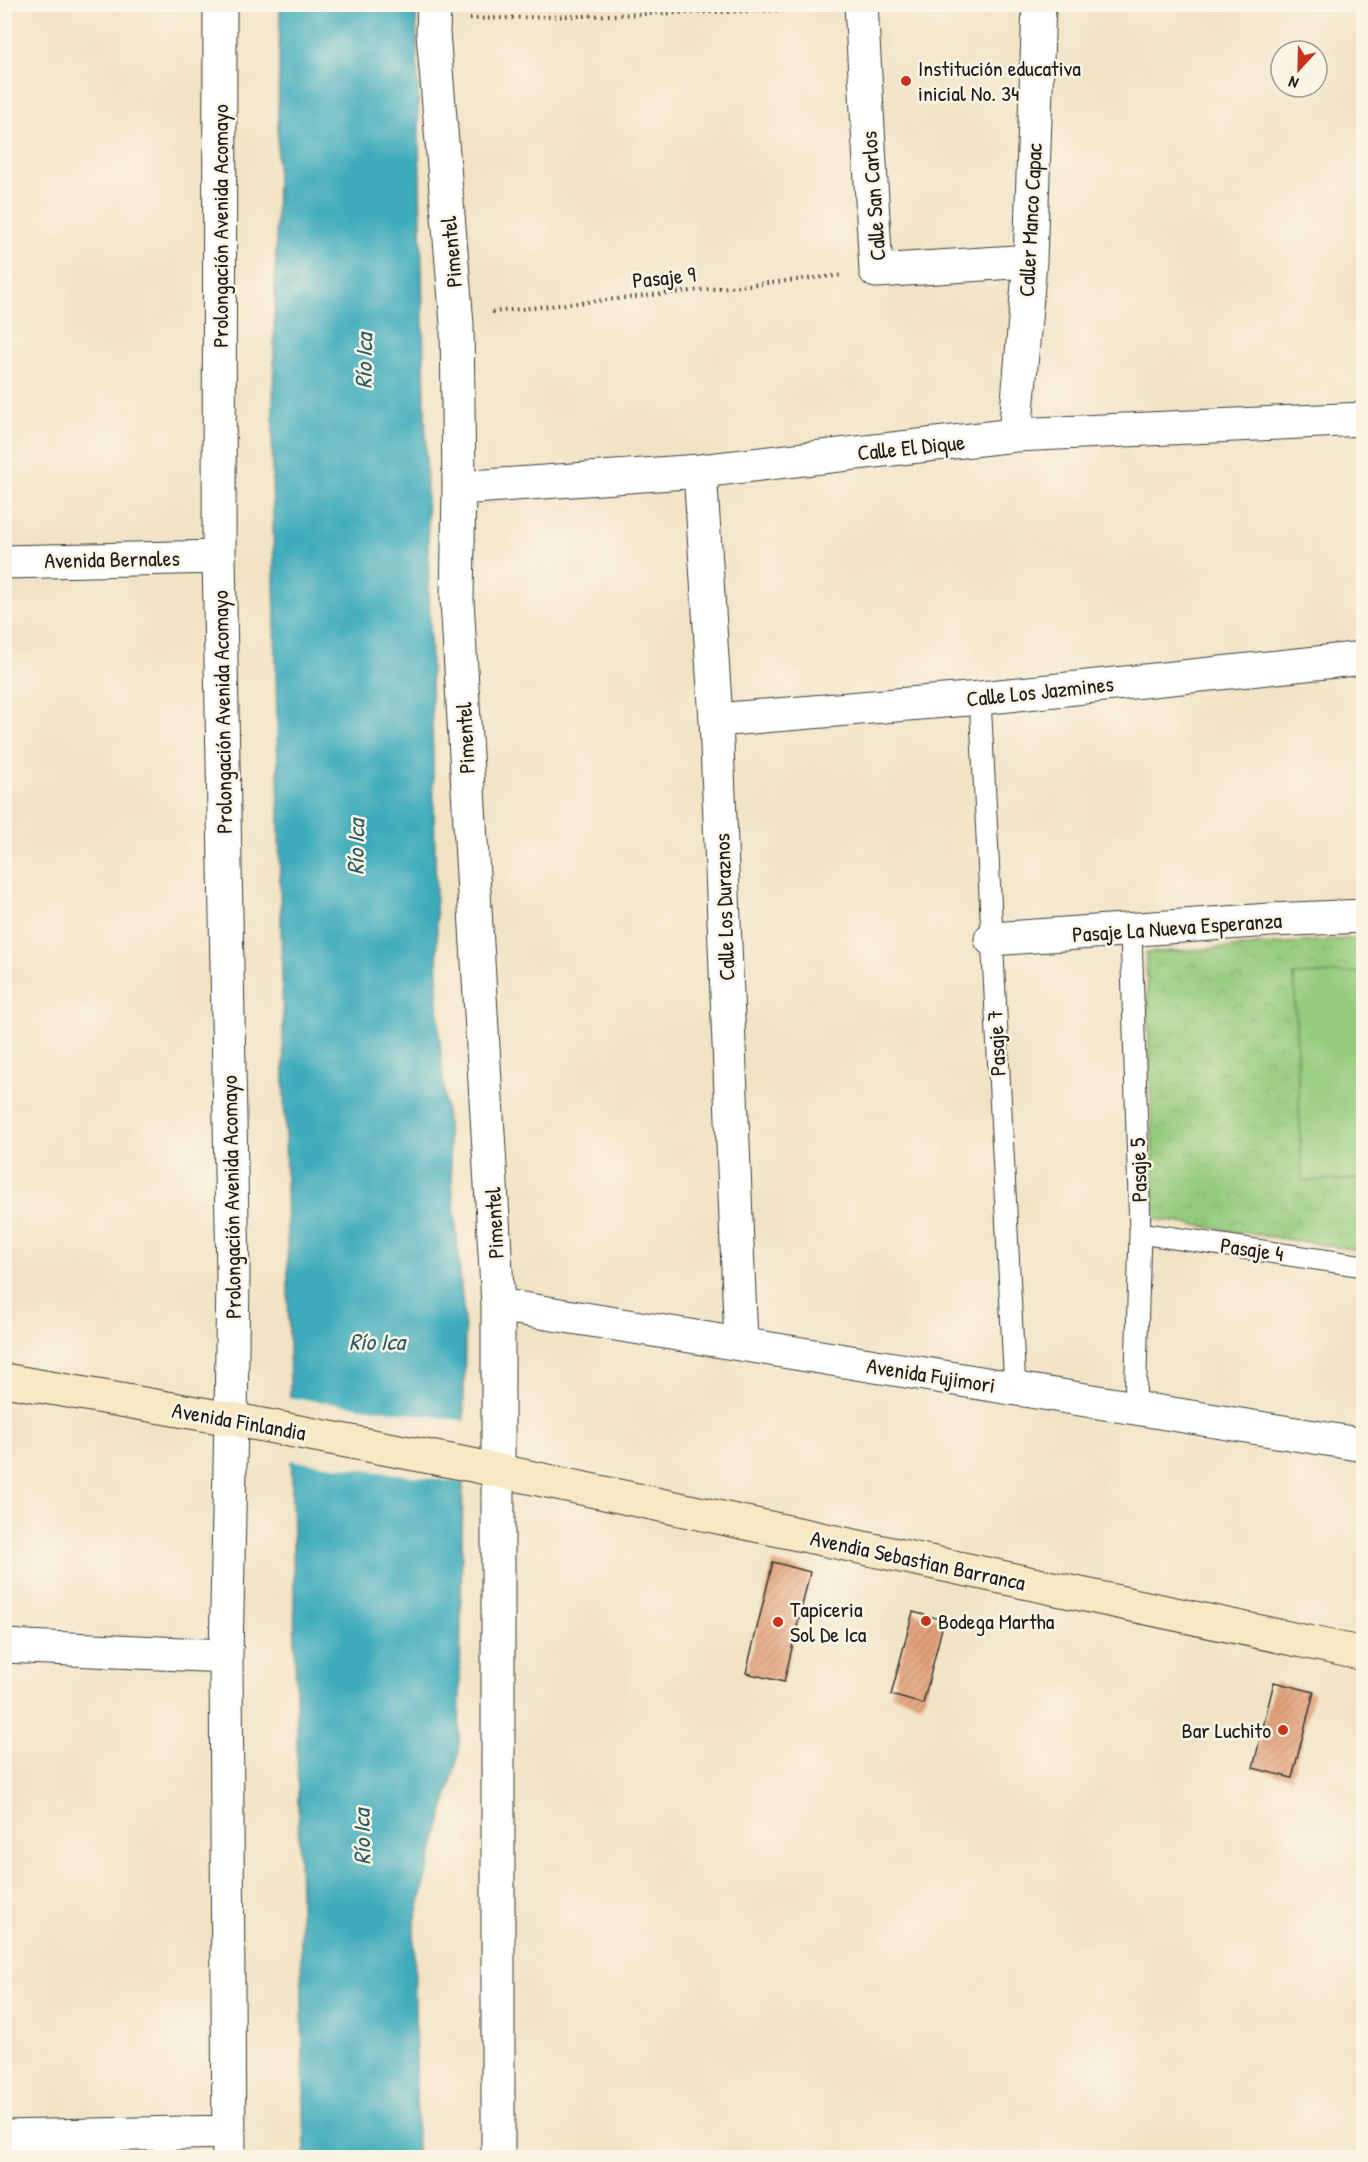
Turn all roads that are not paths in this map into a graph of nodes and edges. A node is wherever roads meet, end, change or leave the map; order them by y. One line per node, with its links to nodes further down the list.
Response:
1 (220, 4): 10 (street, Prolongación Avenida Acomayo)
2 (861, 6): 5 (street, Calle San Carlos)
3 (1039, 6): 5 (street, Caller Manco Capac)
4 (434, 13): 9 (street, Pimentel)
5 (1030, 261): 7 (street, Caller Manco Capac)
6 (1363, 410): 7 (street, Calle El Dique)
7 (1015, 435): 8 (street, Calle El Dique)
8 (700, 471): 9 (street, Calle El Dique); 14 (street, Calle Los Duraznos)
9 (459, 488): 20 (street, Pimentel)
10 (219, 557): 11 (street, Avenida Bernales); 25 (street, Prolongación Avenida Acomayo)
11 (4, 562)
12 (1364, 658): 13 (street, Calle Los Jazmines)
13 (980, 698): 14 (street, Calle Los Jazmines); 17 (lane, Pasaje 7)
14 (716, 720): 21 (street, Calle Los Duraznos)
15 (1364, 916): 16 (street, Pasaje La Nueva Esperanza)
16 (1131, 931): 17 (street, Pasaje La Nueva Esperanza); 18 (lane, Pasaje 5)
17 (991, 939): 23 (lane, Pasaje 7)
18 (1140, 1233): 19 (lane, Pasaje 4); 24 (lane, Pasaje 5)
19 (1364, 1266)
20 (498, 1305): 21 (street, Avenida Fujimori); 27 (street, Pimentel)
21 (741, 1344): 23 (street, Avenida Fujimori)
22 (4, 1380): 25 (main road, Avenida Finlandia)
23 (1015, 1389): 24 (street, Avenida Fujimori)
24 (1135, 1408): 26 (street, Avenida Fujimori)
25 (231, 1419): 27 (main road, Avenida Finlandia); 30 (street, Prolongación Avenida Acomayo)
26 (1364, 1445)
27 (486, 1468): 29 (main road, Avendia Sebastian Barranca); 33 (street, Pimentel)
28 (4, 1646): 30 (street)
29 (1364, 1654)
30 (226, 1656): 32 (street, Prolongación Avenida Acomayo)
31 (4, 2137): 32 (street)
32 (229, 2145)
33 (498, 2157)

